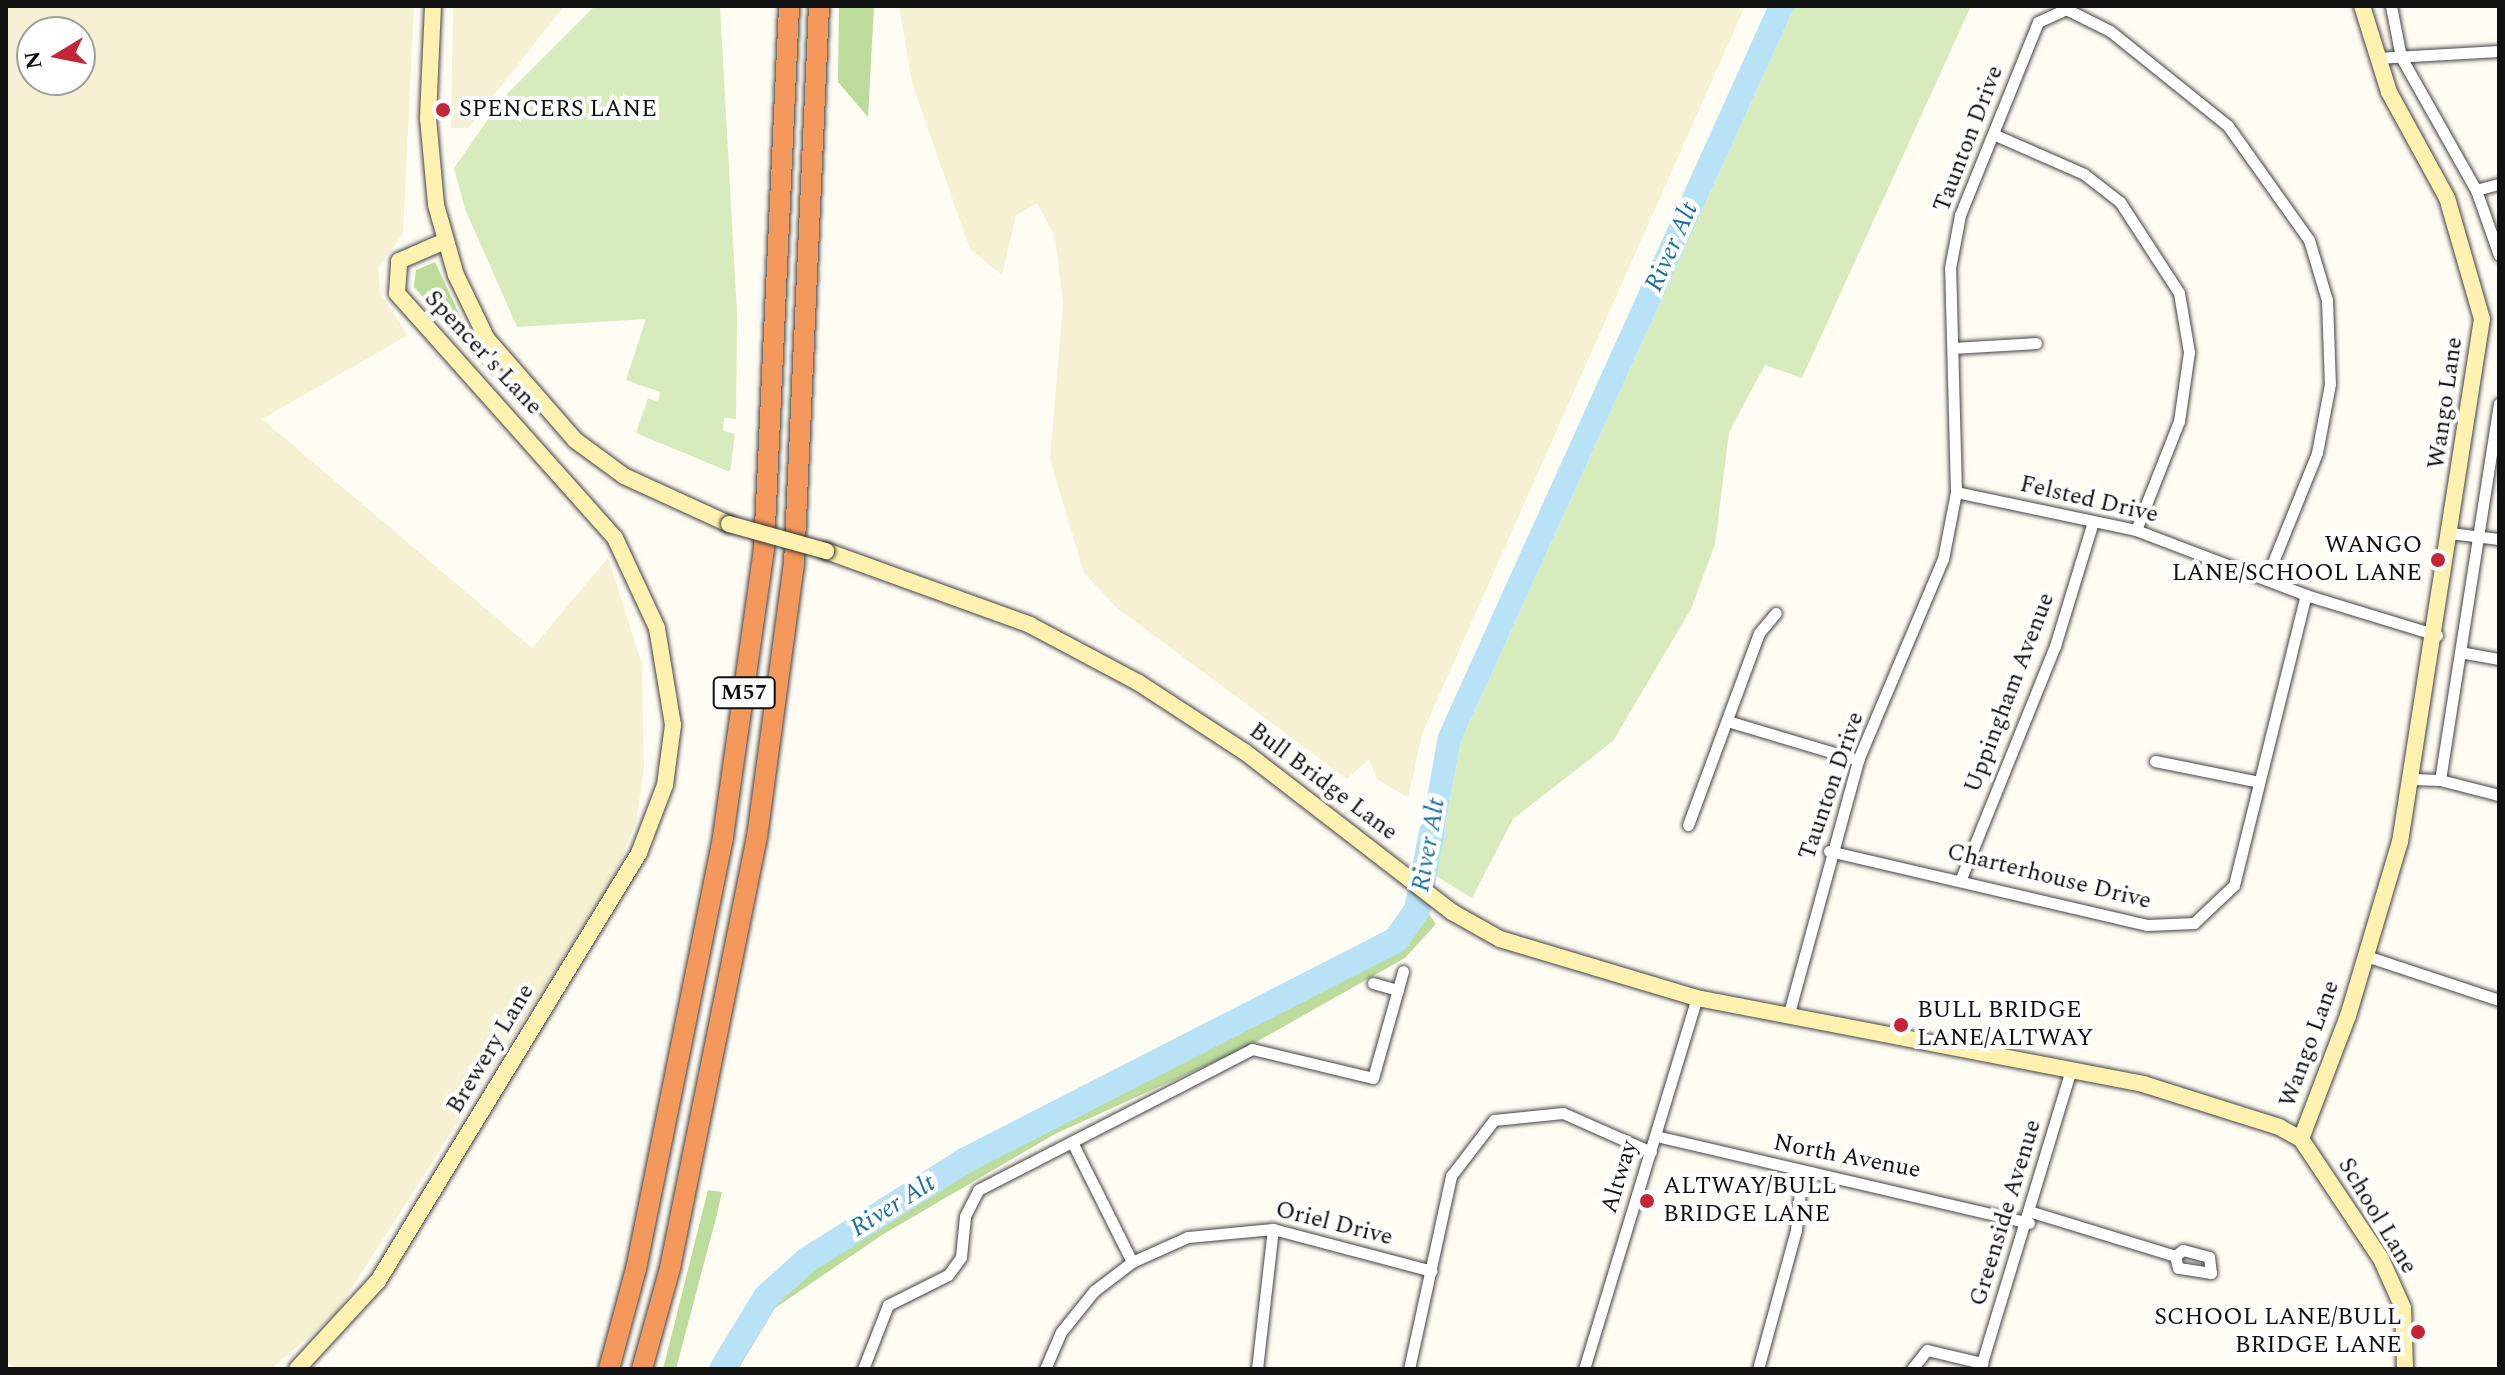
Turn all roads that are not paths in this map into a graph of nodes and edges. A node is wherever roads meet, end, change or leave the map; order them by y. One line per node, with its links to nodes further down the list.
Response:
1 (433, 6): 12 (street)
2 (789, 6): 60 (highway, M57)
3 (819, 6): 61 (highway, M57)
4 (2362, 6): 8 (street, Wango Lane)
5 (2391, 6): 7 (street)
6 (2499, 51): 7 (street)
7 (2401, 57): 8 (street); 11 (street)
8 (2376, 58): 20 (street, Wango Lane)
9 (1993, 134): 15 (street, Taunton Drive); 19 (street); 23 (street, Taunton Drive)
10 (2499, 184): 11 (street)
11 (2476, 190): 13 (street)
12 (445, 241): 30 (street, Spencer's Lane); 44 (street, Bull Bridge Lane, bridge)
13 (2499, 255)
14 (2036, 343): 15 (street)
15 (1954, 348): 17 (street, Taunton Drive)
16 (2499, 404): 21 (street, Wango Lane)
17 (1956, 492): 18 (street, Felsted Drive); 31 (street, Taunton Drive)
18 (2093, 522): 19 (street, Felsted Drive); 39 (street, Uppingham Avenue)
19 (2136, 530): 23 (street, Felsted Drive)
20 (2450, 533): 21 (street); 26 (street, Wango Lane)
21 (2476, 538): 22 (street); 27 (street, Wango Lane)
22 (2499, 539)
23 (2268, 574): 24 (street, Felsted Drive)
24 (2306, 595): 26 (street, Felsted Drive); 35 (street, Charterhouse Drive)
25 (1776, 613): 29 (street)
26 (2437, 635): 33 (street, Wango Lane)
27 (2465, 653): 28 (street); 34 (street, Wango Lane)
28 (2499, 659)
29 (1731, 722): 31 (street); 37 (street)
30 (673, 725): 59 (street, Brewery Lane)
31 (1858, 760): 38 (street, Taunton Drive)
32 (2155, 761): 35 (street)
33 (2412, 779): 34 (street); 40 (street, Wango Lane)
34 (2440, 780): 36 (street)
35 (2259, 782): 39 (street, Charterhouse Drive)
36 (2499, 795)
37 (1688, 825)
38 (1829, 851): 39 (street, Charterhouse Drive); 46 (street, Taunton Drive)
39 (1962, 876)
40 (2366, 956): 45 (street); 49 (street, Wango Lane)
41 (1403, 971): 43 (street)
42 (1373, 983): 43 (street)
43 (1398, 990): 50 (street)
44 (1697, 998): 46 (street, Bull Bridge Lane); 48 (street, Altway)
45 (2499, 1000)
46 (1789, 1013): 47 (street, Bull Bridge Lane)
47 (2071, 1070): 49 (street, Bull Bridge Lane); 53 (street, Greenside Avenue)
48 (1656, 1136): 51 (street, Altway); 52 (street, North Avenue)
49 (2301, 1139): 69 (street, School Lane)
50 (1072, 1142): 56 (street); 62 (street)
51 (1651, 1152): 57 (street); 66 (street, Altway)
52 (1802, 1172): 53 (street, North Avenue); 67 (street)
53 (2030, 1217): 55 (street, North Avenue); 58 (street, Greenside Avenue)
54 (1273, 1229): 56 (street, Oriel Drive); 57 (street, Oriel Drive); 64 (street)
55 (2175, 1256)
56 (1132, 1262): 63 (street, Oriel Drive)
57 (1432, 1271): 65 (street)
58 (1981, 1366): 68 (street)
59 (297, 1369)
60 (609, 1369)
61 (642, 1369)
62 (863, 1369)
63 (1045, 1369)
64 (1257, 1369)
65 (1409, 1369)
66 (1584, 1369)
67 (1758, 1369)
68 (1912, 1369)
69 (2405, 1369)

